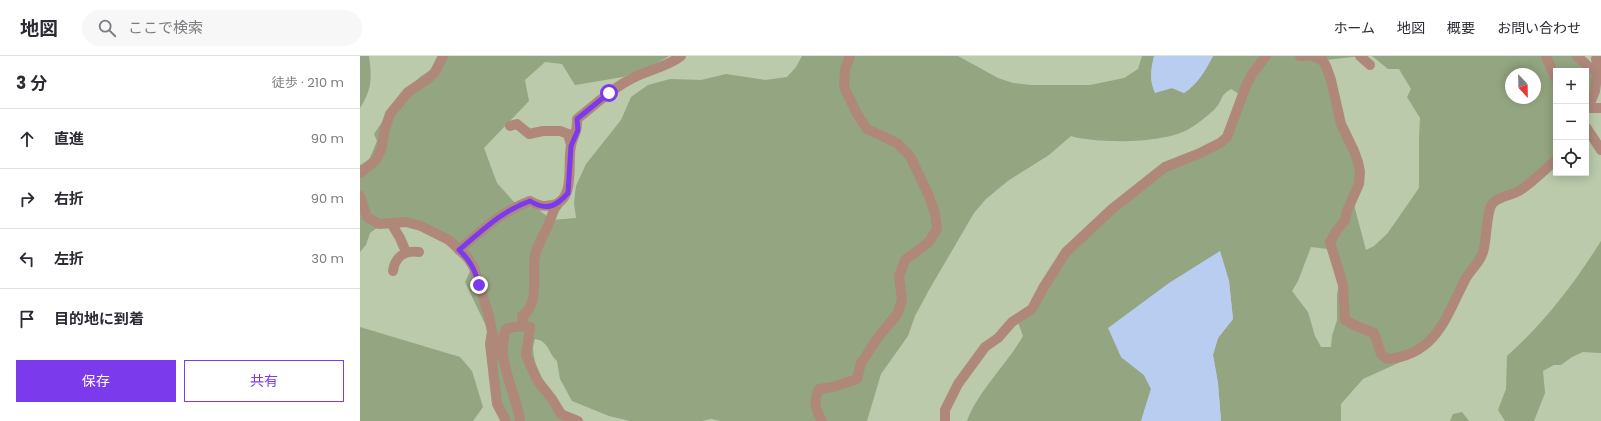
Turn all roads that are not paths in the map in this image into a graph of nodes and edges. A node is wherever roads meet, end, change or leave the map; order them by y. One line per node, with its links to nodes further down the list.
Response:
1 (443, 56): 21 (lane)
2 (681, 56): 18 (lane)
3 (850, 56): 35 (lane)
4 (1266, 56): 36 (lane)
5 (1300, 56): 6 (lane)
6 (1320, 56): 20 (lane)
7 (1546, 56): 11 (lane)
8 (1577, 56): 10 (lane)
9 (1597, 56): 10 (lane)
10 (1600, 68): 12 (lane)
11 (1553, 72)
12 (1589, 99)
13 (1588, 104): 14 (lane)
14 (1601, 108): 15 (lane)
15 (1593, 116)
16 (510, 126): 18 (lane)
17 (1589, 132): 19 (lane)
18 (571, 146): 23 (lane)
19 (1601, 150)
20 (1553, 163)
21 (360, 173)
22 (360, 196): 24 (lane)
23 (558, 204): 25 (lane); 29 (lane)
24 (391, 223): 25 (lane); 26 (lane)
25 (459, 250): 30 (lane)
26 (406, 252): 27 (lane); 28 (lane)
27 (419, 252)
28 (393, 271)
29 (523, 326): 31 (lane); 34 (lane)
30 (492, 332): 31 (lane); 32 (lane)
31 (503, 360): 33 (lane)
32 (506, 421)
33 (520, 421)
34 (578, 421)
35 (822, 421)
36 (944, 421)

